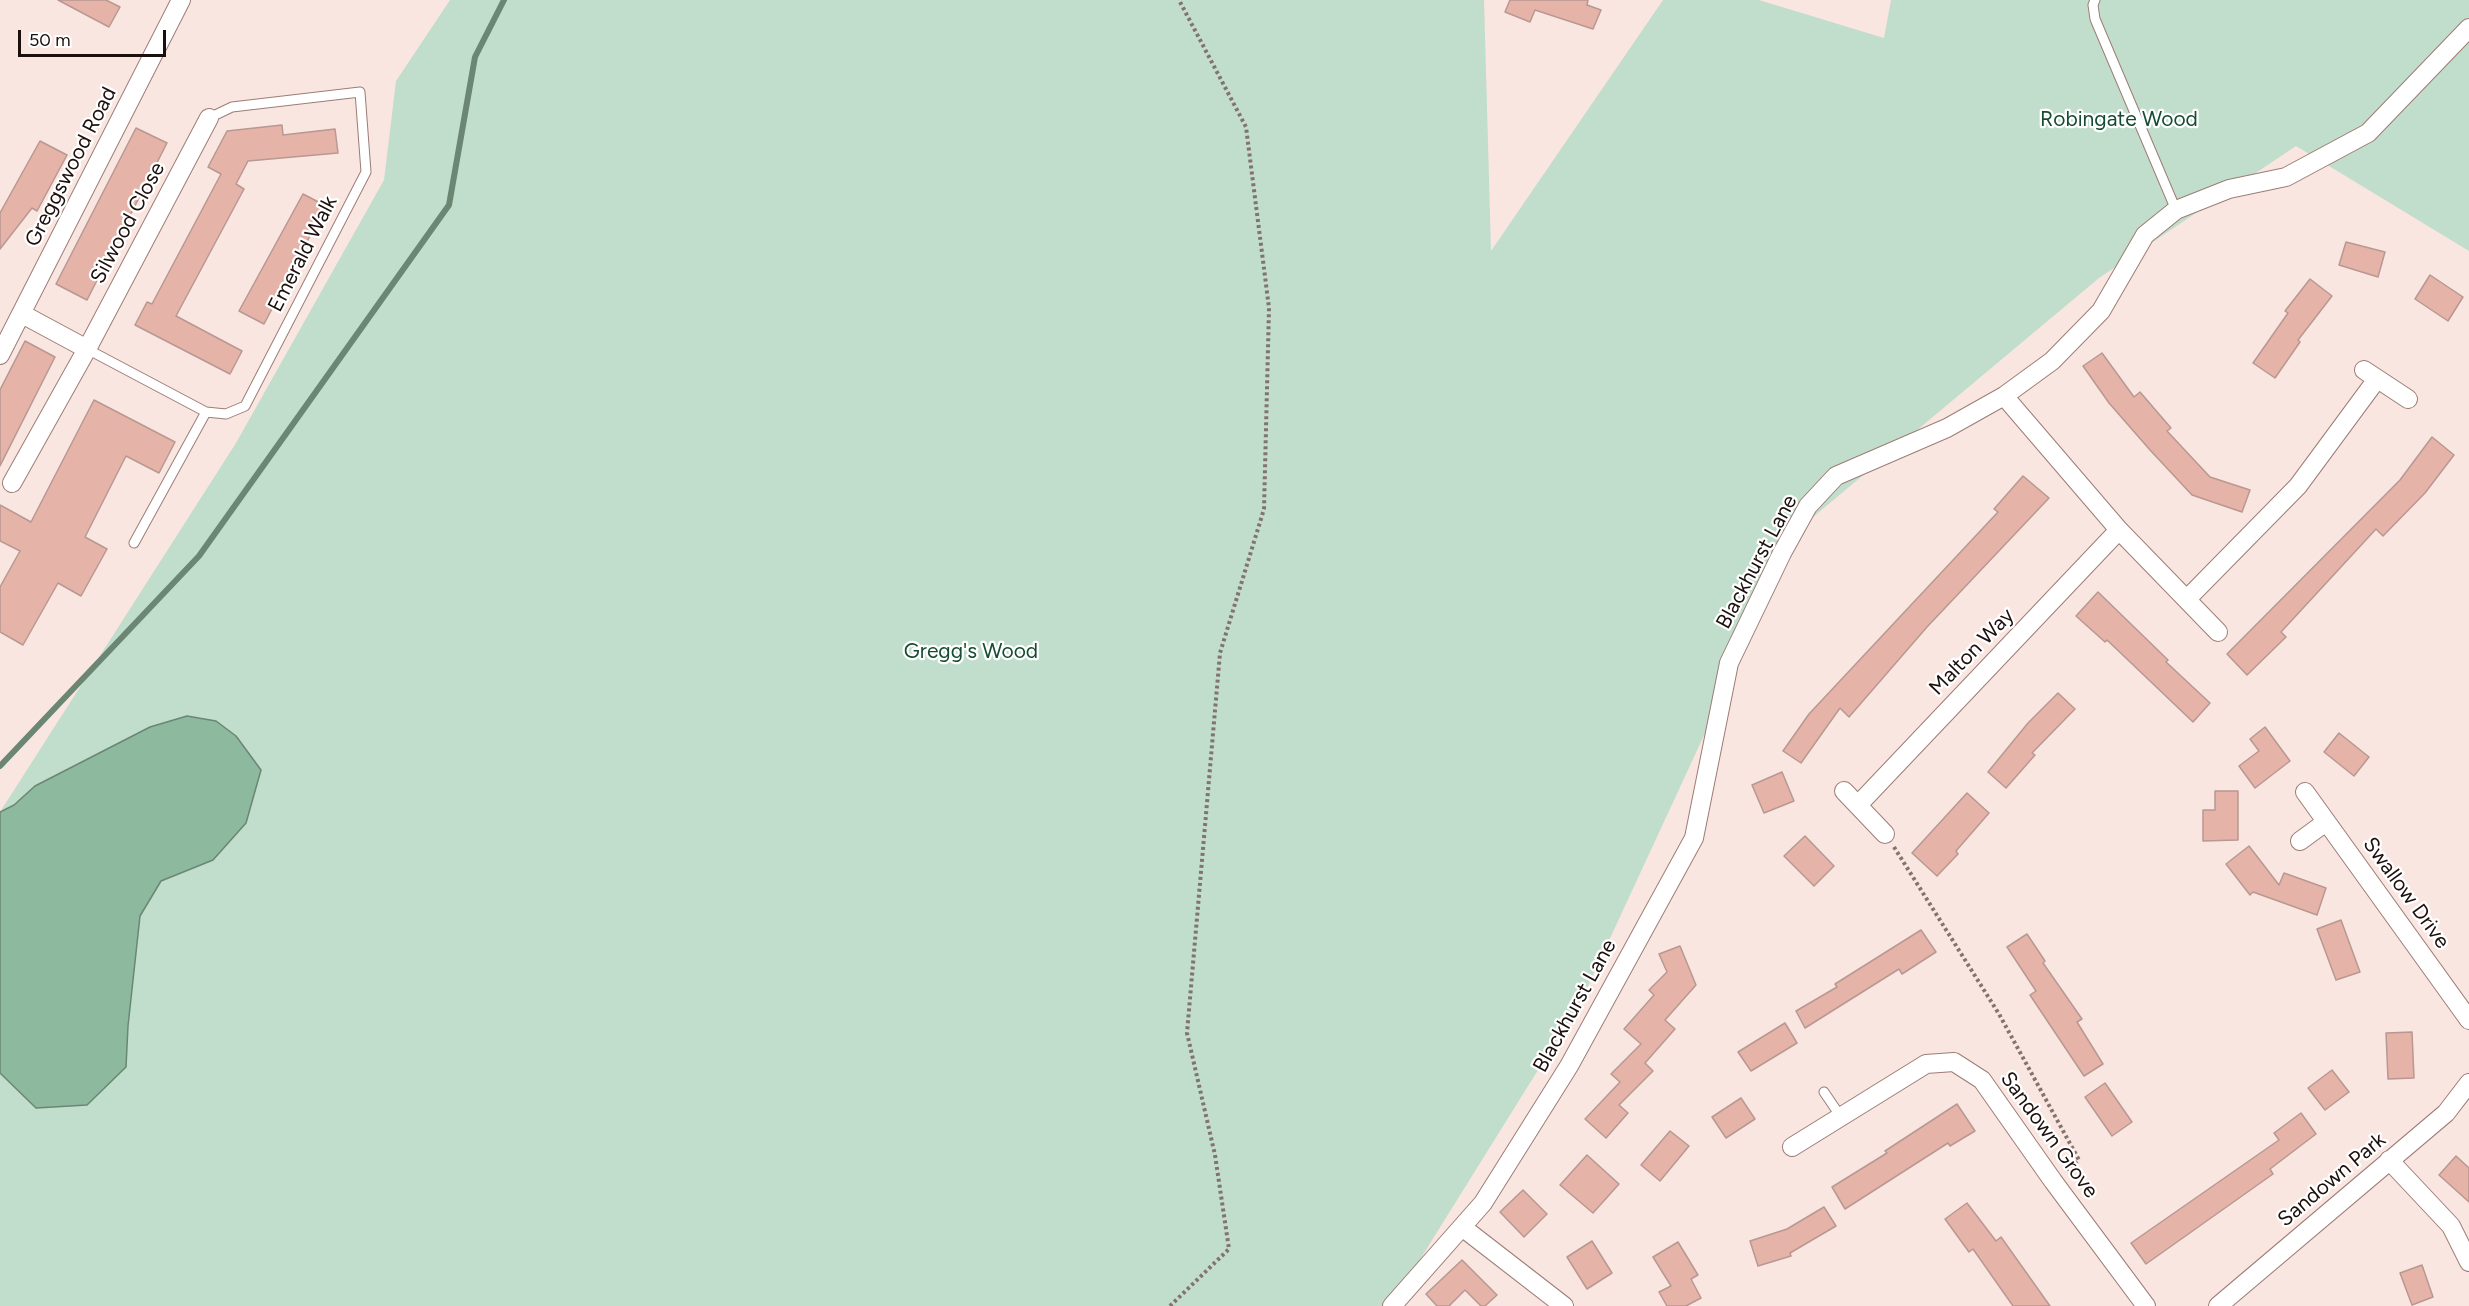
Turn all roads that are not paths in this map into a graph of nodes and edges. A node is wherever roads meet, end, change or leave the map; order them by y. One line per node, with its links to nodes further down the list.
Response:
1 (181, 0): 6 (street, Greggswood Road)
2 (2095, 0): 5 (lane)
3 (2469, 28): 5 (street, Blackhurst Lane)
4 (209, 118): 7 (street, Silwood Close); 11 (lane, Emerald Walk)
5 (2176, 210): 9 (street, Blackhurst Lane)
6 (22, 314): 7 (street); 8 (street, Greggswood Road)
7 (87, 349): 11 (lane, Emerald Walk); 12 (street, Silwood Close)
8 (0, 355)
9 (2004, 396): 13 (street); 30 (street, Blackhurst Lane)
10 (2408, 399): 15 (street)
11 (206, 411): 14 (lane)
12 (12, 483)
13 (2119, 530): 15 (street); 19 (street, Malton Way)
14 (134, 543)
15 (2187, 599): 16 (street)
16 (2218, 632)
17 (1844, 791): 19 (street)
18 (2305, 792): 20 (street, Swallow Drive)
19 (1858, 804): 21 (street)
20 (2326, 822): 22 (street); 23 (street, Swallow Drive)
21 (1886, 834)
22 (2300, 841)
23 (2469, 1020)
24 (2469, 1083): 26 (street, Sandown Park)
25 (1824, 1092): 27 (lane)
26 (2461, 1106): 29 (street, Sandown Park)
27 (1841, 1117): 28 (street, Sandown Grove); 34 (street, Sandown Grove)
28 (1792, 1148)
29 (2389, 1160): 31 (street); 35 (street, Sandown Park)
30 (1462, 1227): 32 (street, Blackhurst Lane); 33 (street)
31 (2469, 1262)
32 (1392, 1306)
33 (1564, 1306)
34 (2146, 1306)
35 (2218, 1306)

